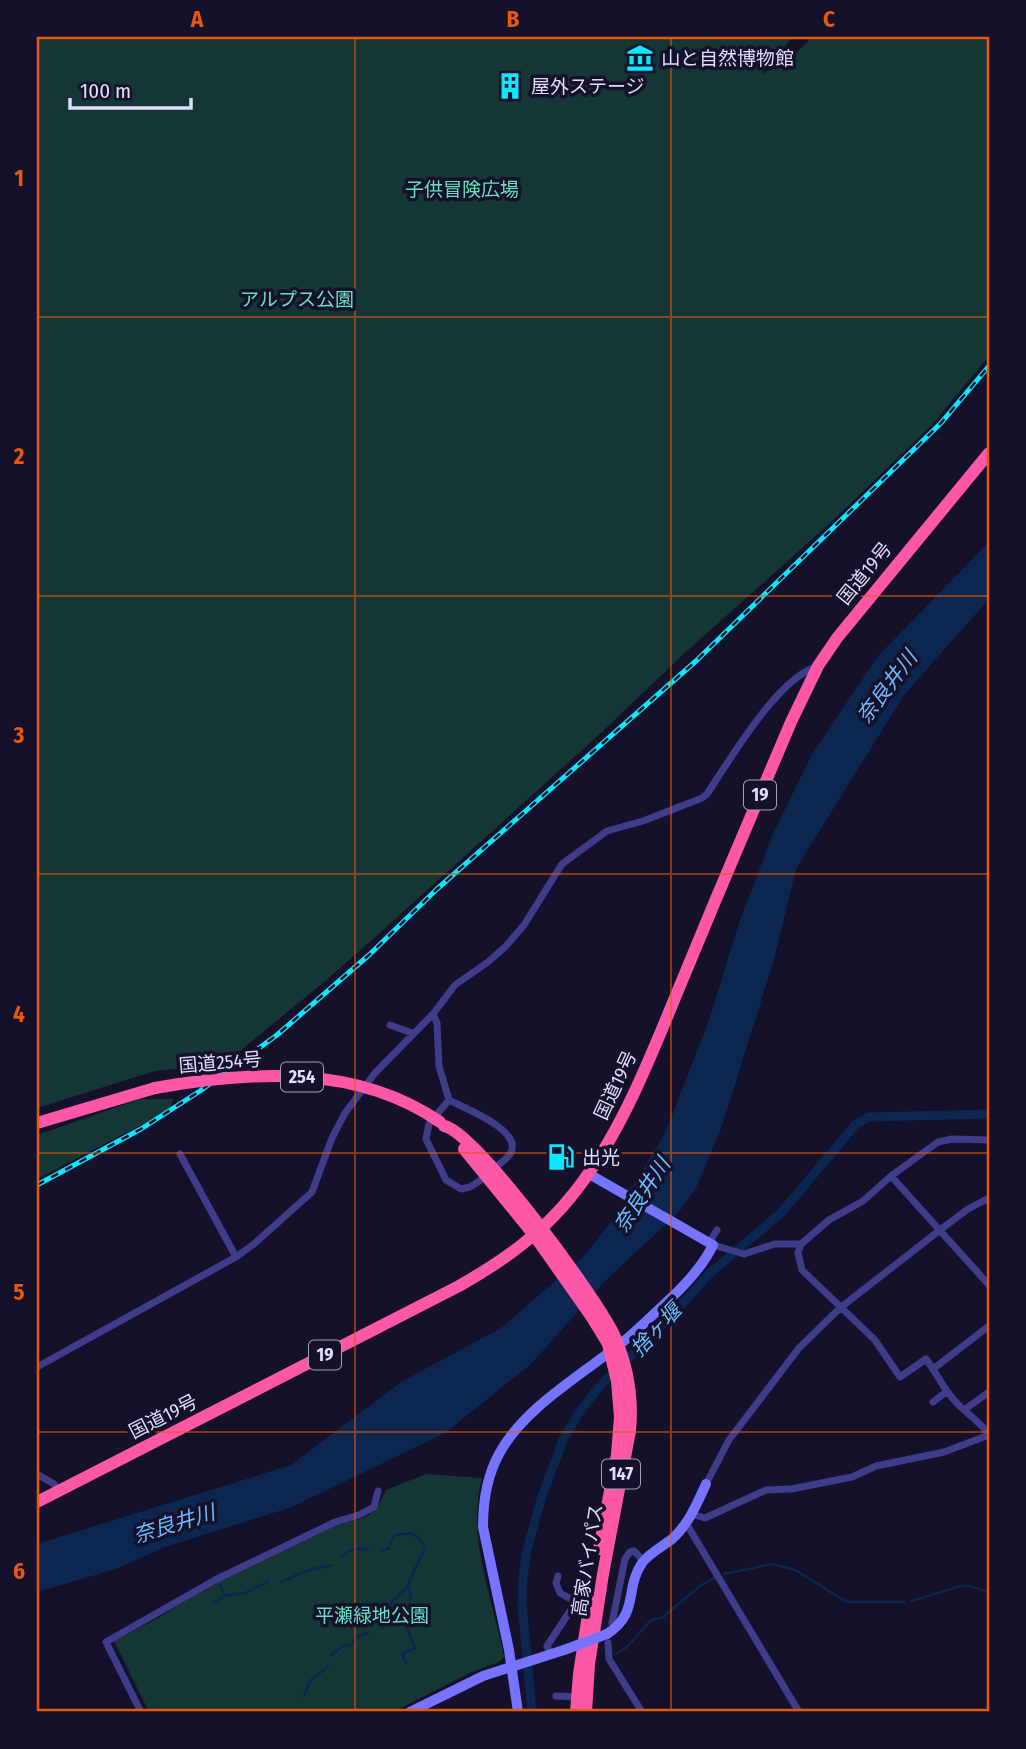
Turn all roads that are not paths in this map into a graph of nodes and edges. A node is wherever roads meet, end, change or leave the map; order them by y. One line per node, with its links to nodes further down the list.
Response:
1 (989, 453): 2 (highway, 国道19号 / 19)
2 (818, 666): 3 (street); 11 (highway, 国道19号 / 19)
3 (433, 1014): 5 (street); 6 (street)
4 (390, 1025): 5 (street)
5 (412, 1033): 19 (street)
6 (449, 1100): 10 (street); 10 (street)
7 (37, 1123): 10 (highway, 国道254号 / 254, bridge)
8 (989, 1139): 12 (street)
9 (180, 1154): 19 (street)
10 (490, 1172): 16 (highway, 国道254号 / 254)
11 (589, 1174): 16 (highway, 国道19号 / 19); 17 (street)
12 (891, 1176): 15 (street); 18 (street)
13 (989, 1198): 15 (street)
14 (717, 1230): 17 (street)
15 (940, 1230): 20 (street); 21 (street)
16 (541, 1238): 23 (highway, 高家バイパス / 147); 35 (highway, 国道19号 / 19)
17 (709, 1242): 18 (street); 23 (street)
18 (801, 1244): 21 (street)
19 (236, 1257): 24 (street)
20 (989, 1285)
21 (839, 1308): 25 (street); 34 (street)
22 (989, 1326): 25 (street)
23 (614, 1347): 26 (highway, 高家バイパス / 147); 46 (street)
24 (37, 1367)
25 (933, 1369): 27 (street)
26 (622, 1377): 43 (highway, 高家バイパス / 147); 48 (highway, 高家バイパス / 147)
27 (946, 1392): 29 (street); 30 (street)
28 (989, 1392): 30 (street)
29 (933, 1402)
30 (964, 1410): 31 (street)
31 (986, 1423): 32 (street)
32 (989, 1435): 38 (street)
33 (37, 1474): 35 (street)
34 (706, 1484): 38 (street)
35 (58, 1491): 37 (highway, 国道19号 / 19)
36 (378, 1491): 49 (street)
37 (37, 1502)
38 (689, 1518): 39 (street); 55 (street)
39 (643, 1560): 41 (street); 42 (street)
40 (558, 1576): 45 (street)
41 (612, 1623)
42 (608, 1638): 44 (street); 45 (street, bridge)
43 (592, 1650): 44 (street); 53 (highway, 高家バイパス / 147)
44 (607, 1652): 54 (street)
45 (551, 1655): 46 (street)
46 (516, 1666): 50 (street); 51 (street)
47 (556, 1696): 48 (street)
48 (578, 1697): 52 (highway, 高家バイパス / 147)
49 (141, 1712)
50 (410, 1712)
51 (518, 1712)
52 (576, 1712)
53 (586, 1712)
54 (642, 1712)
55 (799, 1712)

